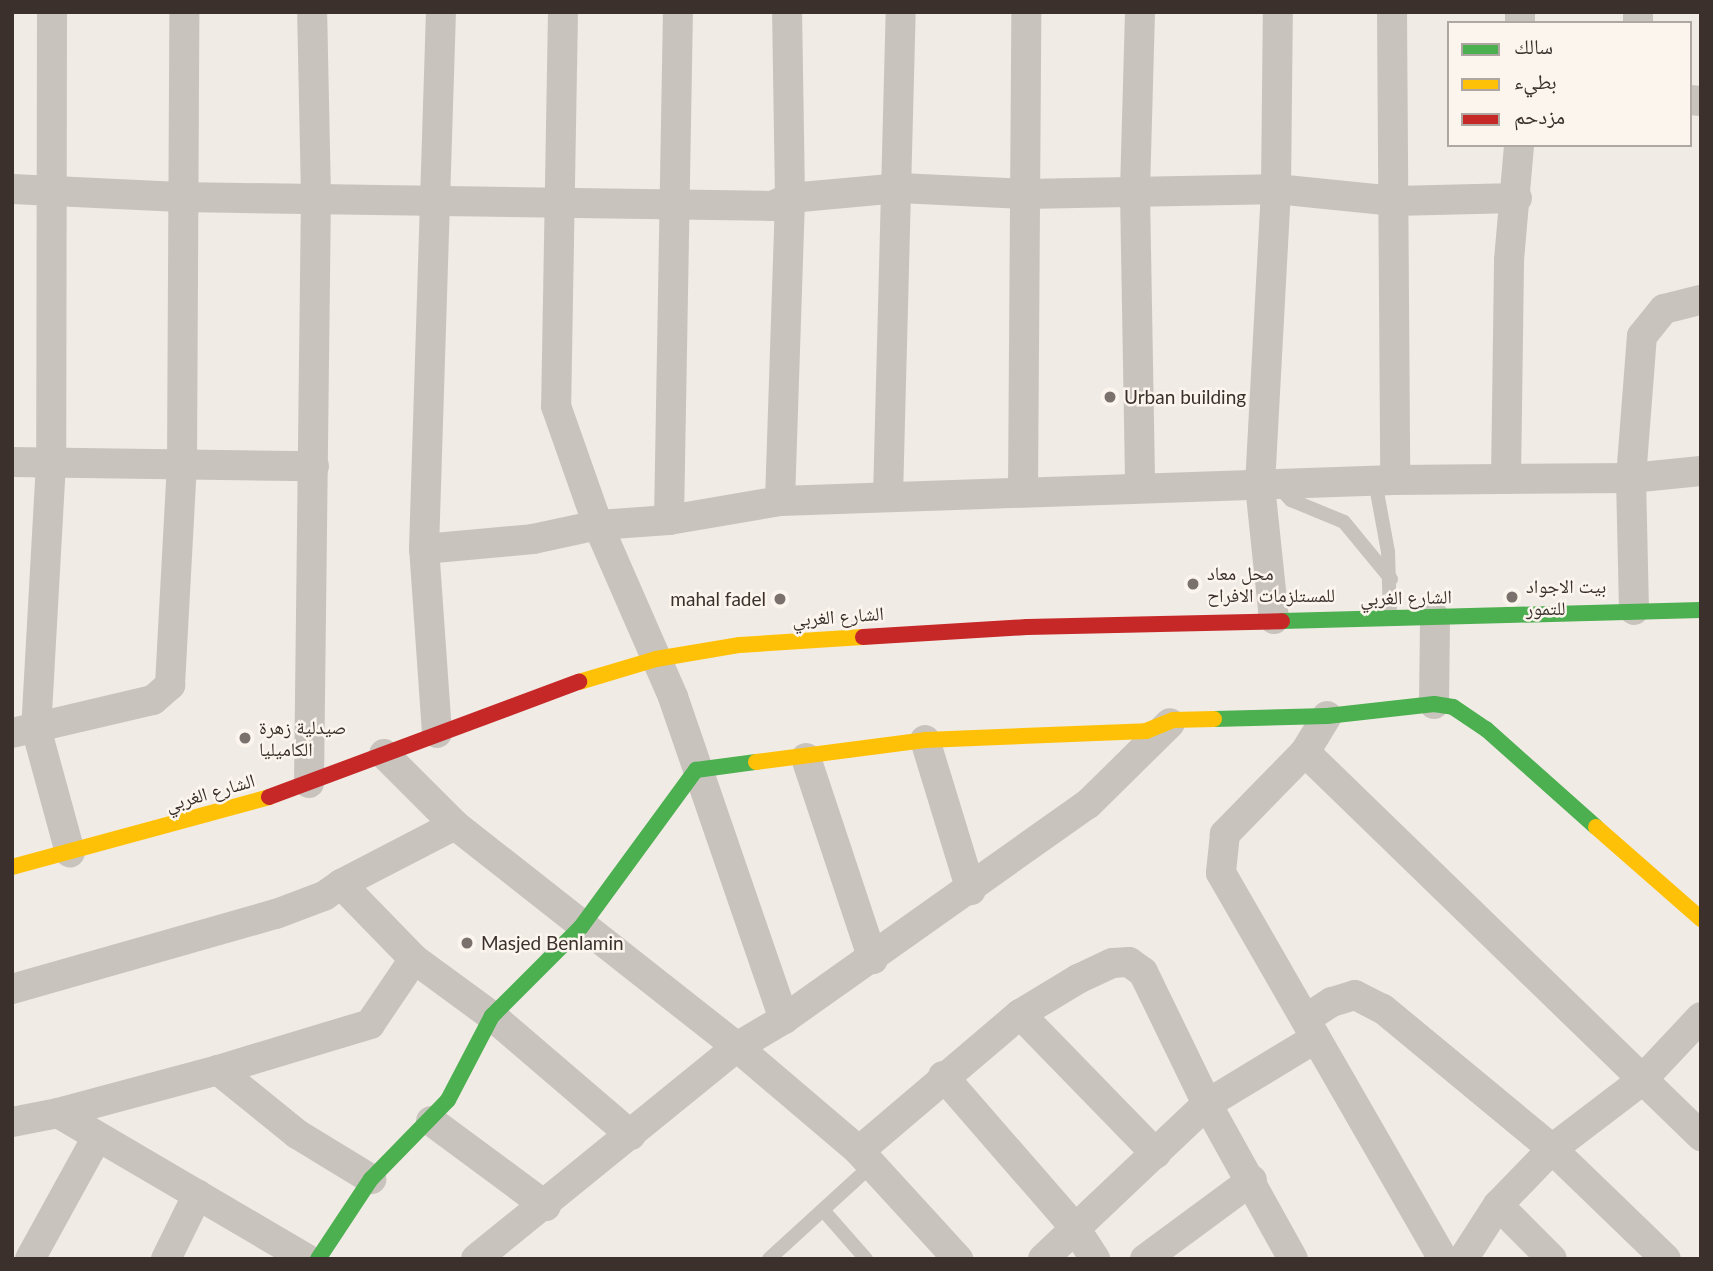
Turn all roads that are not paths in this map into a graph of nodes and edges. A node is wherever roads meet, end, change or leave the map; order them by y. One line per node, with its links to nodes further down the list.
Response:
1 (52, 12): 17 (street)
2 (184, 12): 20 (street)
3 (312, 12): 21 (street)
4 (441, 12): 24 (street)
5 (563, 12): 26 (street)
6 (678, 12): 27 (street)
7 (787, 12): 22 (street)
8 (901, 12): 14 (street)
9 (1026, 12): 19 (street)
10 (1140, 12): 18 (street)
11 (1278, 12): 16 (street)
12 (1392, 12): 25 (street)
13 (1519, 147): 23 (street)
14 (900, 188): 19 (street); 22 (street); 40 (street)
15 (12, 189): 17 (street)
16 (1276, 189): 18 (street); 25 (street); 37 (street)
17 (54, 191): 20 (street); 30 (street)
18 (1135, 192): 19 (street); 38 (street)
19 (1025, 194): 39 (street)
20 (180, 197): 21 (street); 31 (street)
21 (316, 197): 24 (street); 32 (street)
22 (790, 198): 27 (street); 41 (street)
23 (1517, 198): 25 (street); 35 (street)
24 (438, 201): 26 (street); 44 (street)
25 (1394, 201): 36 (street)
26 (562, 203): 27 (street); 43 (street)
27 (675, 203): 42 (street)
28 (1701, 300): 34 (street)
29 (12, 462): 30 (street)
30 (51, 463): 31 (street); 55 (street)
31 (182, 465): 32 (street); 55 (street)
32 (314, 466): 62 (street)
33 (1701, 471): 34 (street)
34 (1631, 478): 35 (street); 46 (street)
35 (1506, 479): 36 (street)
36 (1385, 480): 37 (street); 45 (lane)
37 (1268, 484): 38 (street); 45 (lane); 50 (street)
38 (1140, 487): 39 (street)
39 (1023, 492): 40 (street)
40 (888, 497): 41 (street)
41 (780, 501): 42 (street)
42 (669, 520): 43 (street)
43 (598, 525): 44 (street); 51 (street)
44 (424, 549): 56 (street)
45 (1391, 579): 48 (lane)
46 (1634, 610): 47 (street, الشارع الغربي); 49 (street, الشارع الغربي)
47 (1701, 610)
48 (1390, 618): 49 (street, الشارع الغربي); 50 (street, الشارع الغربي)
49 (1435, 618): 52 (street)
50 (1274, 619): 51 (street, الشارع الغربي)
51 (656, 659): 56 (street, الشارع الغربي); 61 (street)
52 (1434, 704): 53 (street); 68 (street)
53 (1327, 716): 54 (street); 58 (street)
54 (1172, 720): 57 (street); 67 (street)
55 (24, 731): 64 (street)
56 (437, 733): 59 (street, الشارع الغربي)
57 (925, 740): 60 (street); 67 (street)
58 (1306, 752): 77 (street); 81 (street)
59 (384, 754): 62 (street, الشارع الغربي); 63 (street)
60 (806, 758): 61 (street); 71 (street)
61 (696, 771): 69 (street); 76 (street)
62 (309, 783): 64 (street, الشارع الغربي)
63 (455, 825): 66 (street); 69 (street)
64 (70, 852): 65 (street, الشارع الغربي)
65 (12, 867)
66 (341, 884): 70 (street); 72 (street)
67 (971, 890): 71 (street)
68 (1701, 919)
69 (581, 927): 74 (street); 78 (street)
70 (414, 960): 74 (street); 79 (street)
71 (873, 960): 76 (street)
72 (12, 989)
73 (1020, 1014): 80 (street); 82 (street); 90 (street)
74 (492, 1016): 84 (street); 86 (street)
75 (1701, 1017): 81 (street)
76 (785, 1019): 78 (street)
77 (1312, 1028): 82 (street); 89 (street); 111 (street)
78 (737, 1046): 86 (street); 91 (street)
79 (218, 1070): 83 (street); 92 (street)
80 (943, 1076): 91 (street); 98 (street)
81 (1640, 1082): 87 (street); 89 (street)
82 (1207, 1104): 90 (street); 93 (street)
83 (58, 1113): 85 (street); 88 (street)
84 (431, 1121): 92 (street); 96 (street)
85 (12, 1122)
86 (631, 1135): 96 (street)
87 (1701, 1136)
88 (96, 1139): 94 (street); 99 (street)
89 (1552, 1150): 95 (street); 114 (street)
90 (1156, 1154): 98 (street)
91 (865, 1158): 97 (lane); 106 (street)
92 (371, 1179): 102 (street)
93 (1252, 1180): 109 (street); 110 (street)
94 (198, 1194): 100 (street); 101 (street)
95 (1498, 1205): 112 (street); 113 (street)
96 (546, 1206): 103 (street)
97 (823, 1210): 104 (lane); 105 (lane)
98 (1075, 1228): 107 (street); 108 (street)
99 (30, 1259)
100 (166, 1259)
101 (307, 1259)
102 (318, 1259)
103 (476, 1259)
104 (769, 1259)
105 (866, 1259)
106 (958, 1259)
107 (1043, 1259)
108 (1095, 1259)
109 (1144, 1259)
110 (1293, 1259)
111 (1443, 1259)
112 (1463, 1259)
113 (1552, 1259)
114 (1666, 1259)

